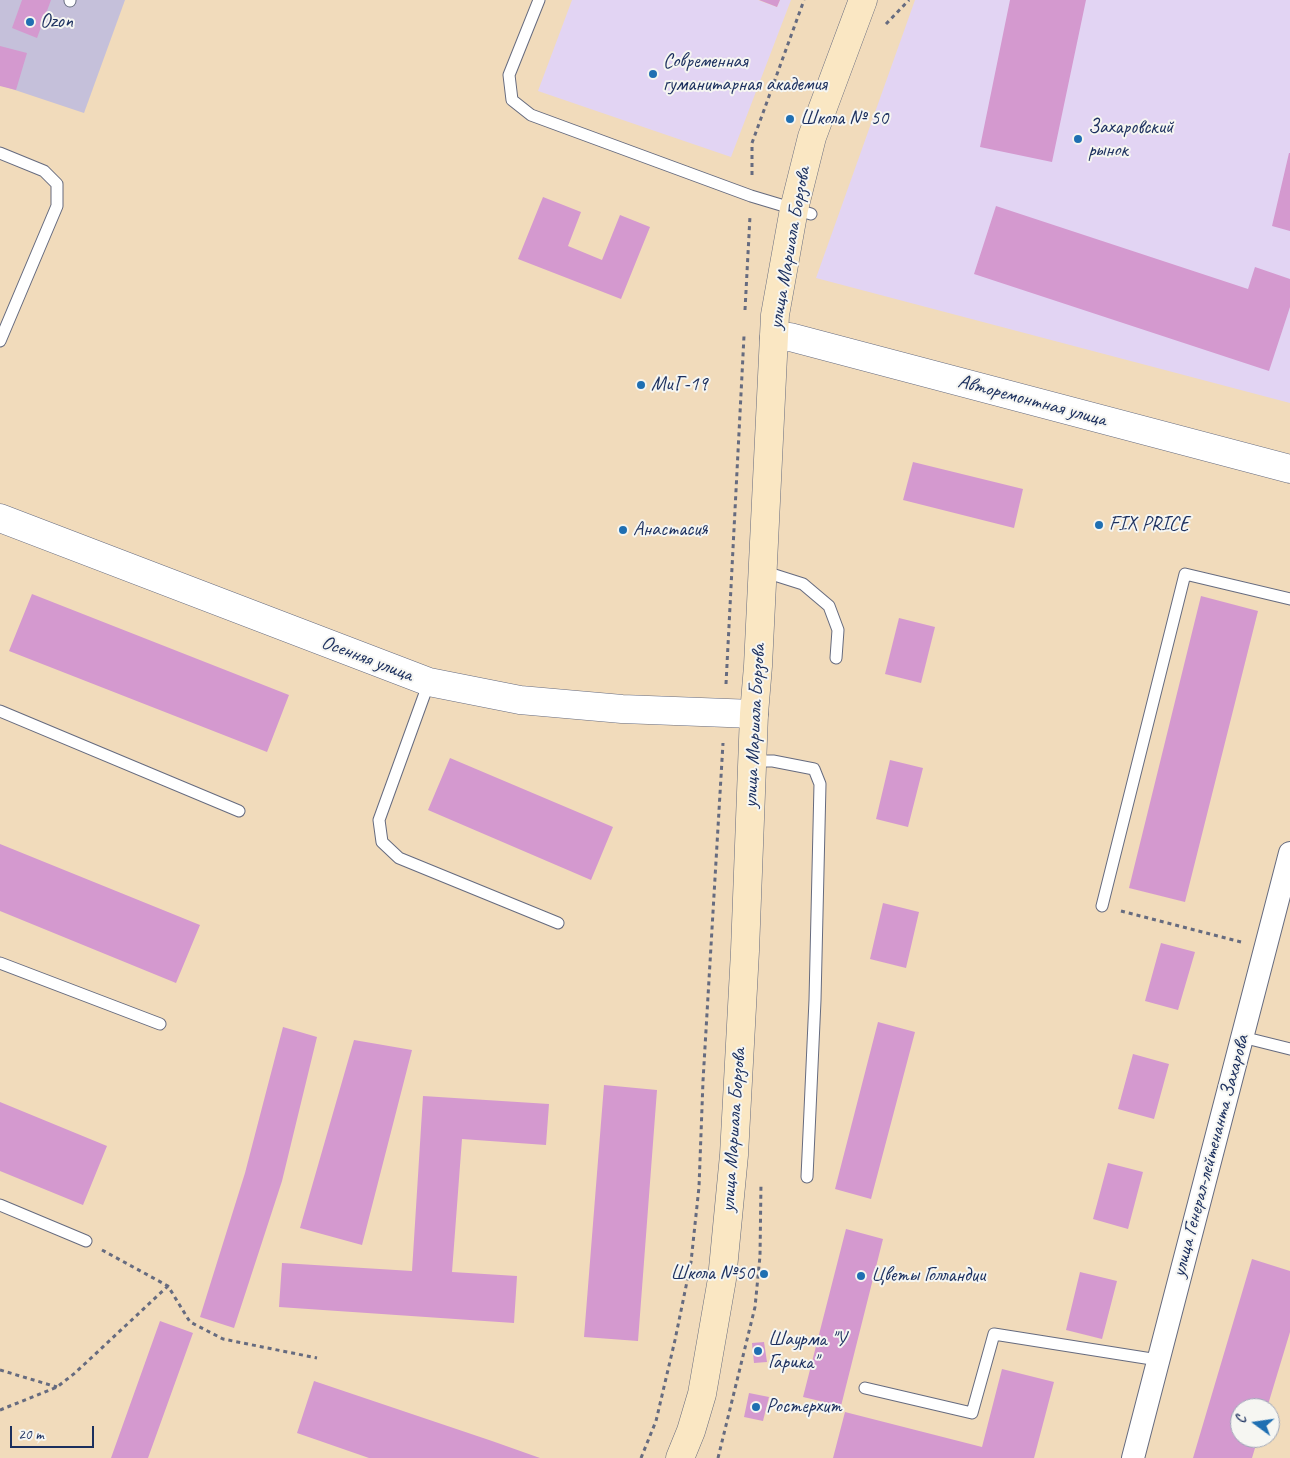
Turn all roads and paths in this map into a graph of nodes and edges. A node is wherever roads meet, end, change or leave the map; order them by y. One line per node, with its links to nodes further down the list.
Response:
1 (538, 0): 6 (lane)
2 (863, 0): 6 (main road, улица Маршала Борзова)
3 (909, 0): 4 (path)
4 (883, 28)
5 (0, 153): 8 (lane)
6 (802, 212): 7 (main road, улица Маршала Борзова)
7 (774, 338): 9 (street, Авторемонтная улица); 11 (main road, улица Маршала Борзова)
8 (0, 341)
9 (1290, 469)
10 (0, 518): 14 (street, Осенняя улица)
11 (762, 571): 13 (lane); 16 (main road, улица Маршала Борзова)
12 (1290, 600): 20 (lane)
13 (836, 658)
14 (429, 682): 16 (street, Осенняя улица); 21 (lane)
15 (0, 711): 18 (lane)
16 (754, 714): 17 (main road, улица Маршала Борзова)
17 (752, 761): 28 (lane); 38 (main road, улица Маршала Борзова)
18 (239, 810)
19 (1290, 853): 22 (street, улица Генерал-лейтенанта Захарова)
20 (1102, 906): 22 (path)
21 (558, 922)
22 (1265, 948): 25 (street, улица Генерал-лейтенанта Захарова)
23 (0, 963): 24 (lane)
24 (160, 1024)
25 (1242, 1036): 26 (lane); 33 (street, улица Генерал-лейтенанта Захарова)
26 (1290, 1050)
27 (761, 1176): 39 (path)
28 (807, 1177)
29 (0, 1205): 30 (lane)
30 (86, 1241): 31 (path)
31 (168, 1286): 32 (path); 35 (path)
32 (317, 1358)
33 (1158, 1360): 36 (lane); 40 (street, улица Генерал-лейтенанта Захарова)
34 (0, 1370): 35 (path)
35 (57, 1387): 37 (path)
36 (866, 1388)
37 (0, 1410)
38 (680, 1458)
39 (718, 1458)
40 (1133, 1458)

